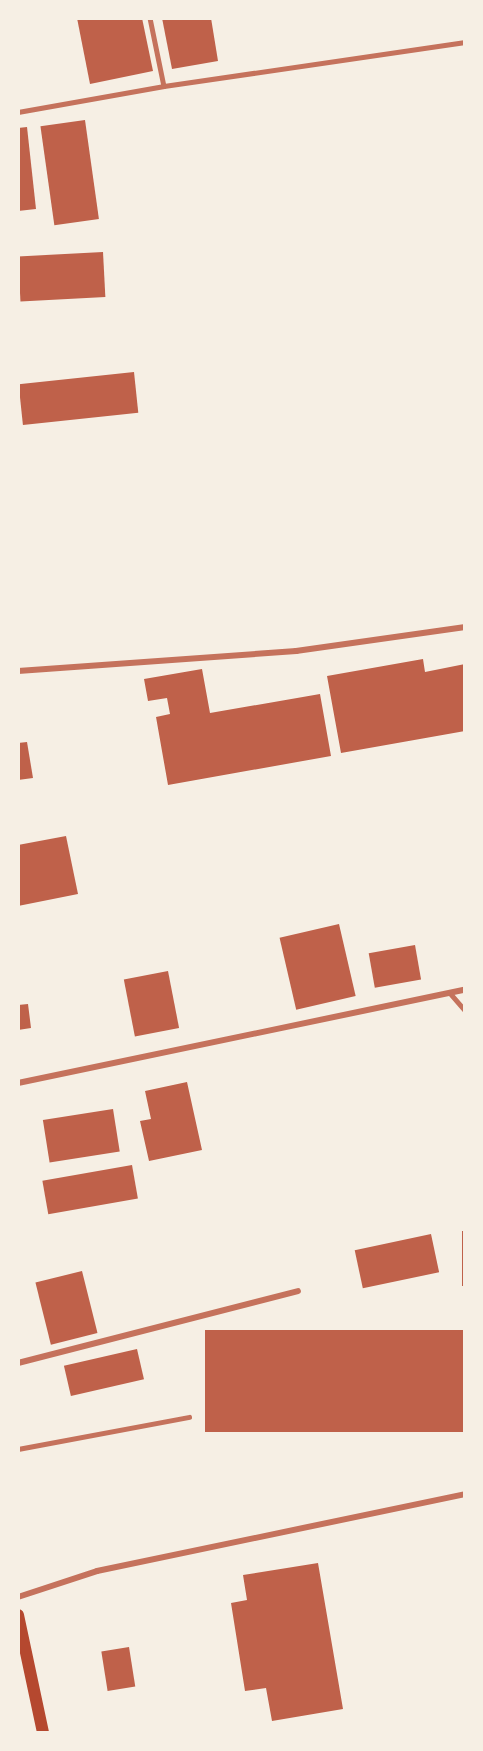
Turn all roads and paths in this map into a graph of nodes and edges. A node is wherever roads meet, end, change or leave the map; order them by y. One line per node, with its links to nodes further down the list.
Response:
1 (150, 18): 3 (lane)
2 (465, 42): 3 (lane)
3 (164, 86): 4 (lane)
4 (18, 112)
5 (465, 627): 6 (street)
6 (18, 671)
7 (465, 990): 8 (street)
8 (450, 993): 9 (lane); 10 (street)
9 (465, 1010)
10 (18, 1083)
11 (298, 1291): 12 (street)
12 (18, 1363)
13 (189, 1417): 14 (lane)
14 (18, 1449)
15 (465, 1494): 16 (street)
16 (18, 1597)
17 (18, 1615): 18 (main road)
18 (43, 1733)

